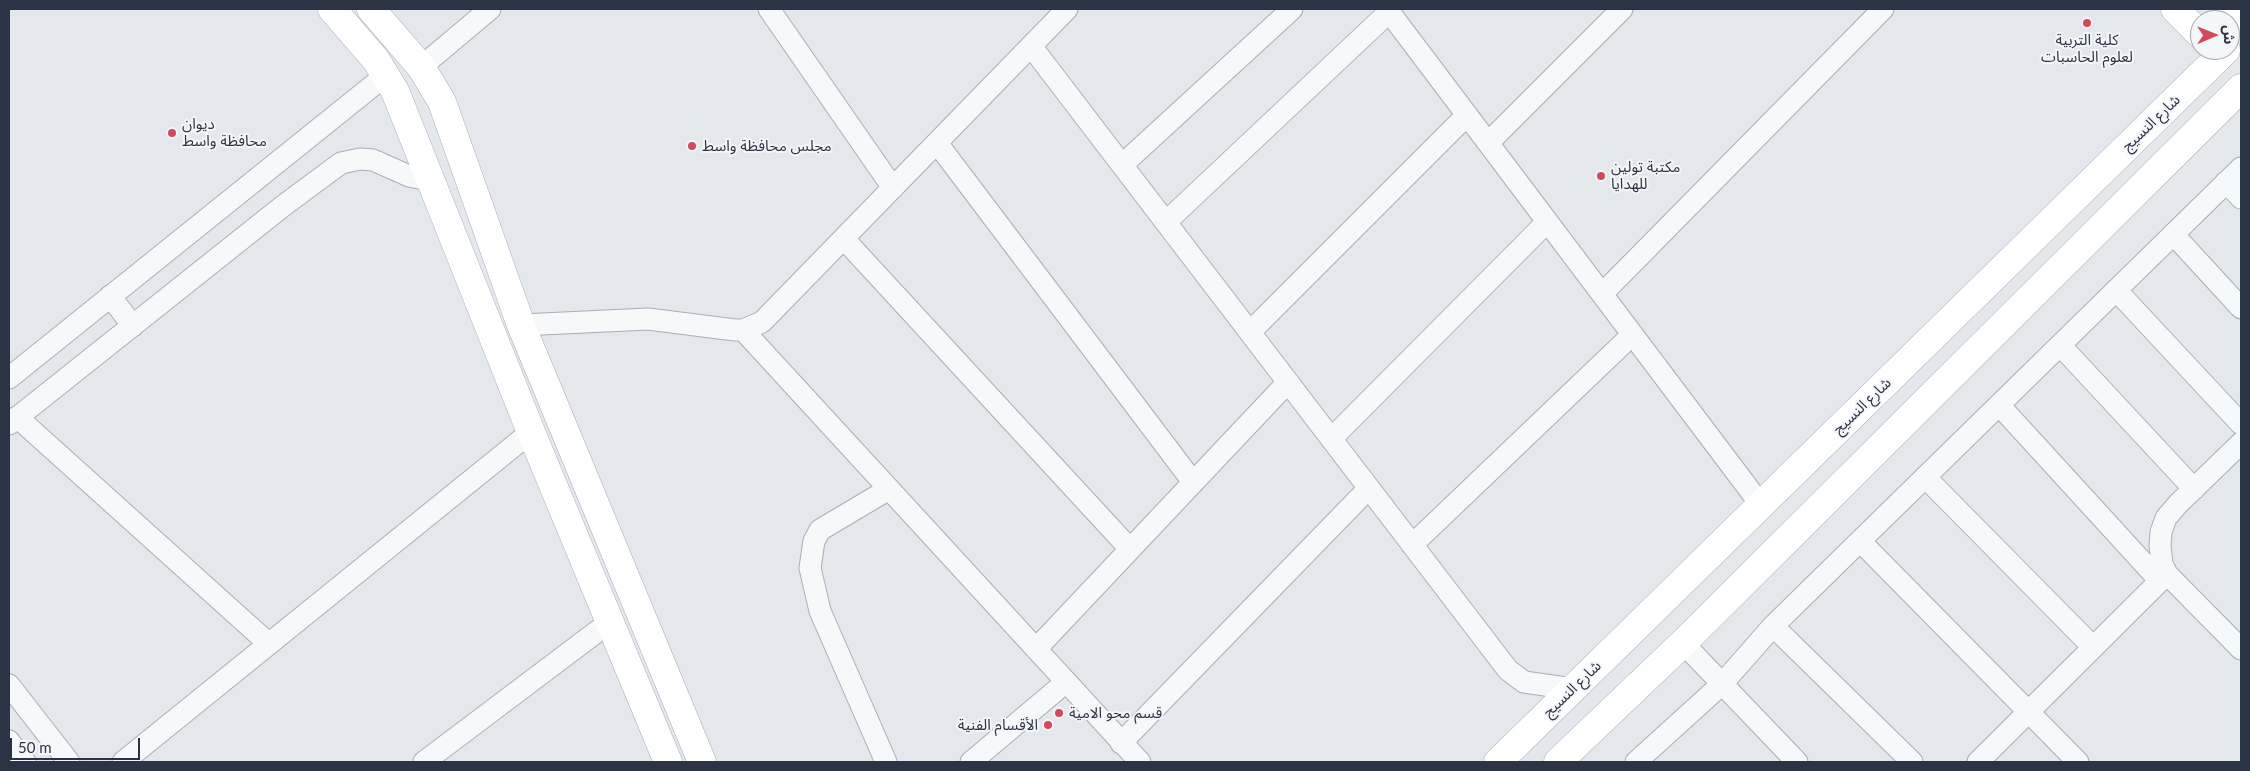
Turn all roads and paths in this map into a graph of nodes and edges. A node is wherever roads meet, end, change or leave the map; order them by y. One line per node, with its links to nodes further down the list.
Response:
1 (332, 9): 17 (main road)
2 (372, 9): 16 (main road)
3 (490, 9): 16 (street)
4 (1067, 9): 14 (street)
5 (1292, 9): 24 (street)
6 (1622, 9): 23 (street)
7 (1882, 9): 34 (street)
8 (2175, 9): 13 (main road)
9 (2231, 9): 12 (main road)
10 (1388, 10): 19 (street); 29 (street)
11 (777, 12): 27 (street)
12 (2241, 19)
13 (2190, 24)
14 (1031, 46): 22 (street); 24 (street)
15 (2213, 60): 56 (main road, شارع النسيج)
16 (421, 67): 20 (main road)
17 (386, 75): 21 (main road); 35 (street)
18 (2241, 88): 64 (main road)
19 (1466, 114): 23 (street); 40 (street)
20 (456, 136): 21 (main road); 37 (main road)
21 (416, 142): 25 (main road)
22 (937, 143): 27 (street); 52 (street)
23 (1488, 143): 30 (street)
24 (1122, 165): 29 (street)
25 (429, 174): 38 (street); 48 (main road)
26 (2234, 175): 28 (street); 31 (street)
27 (893, 188): 32 (street)
28 (2241, 198)
29 (1166, 222): 40 (street)
30 (1547, 222): 34 (street); 49 (street)
31 (2174, 234): 33 (street); 36 (street)
32 (844, 239): 39 (street); 59 (street)
33 (2116, 290): 42 (street); 47 (street)
34 (1602, 294): 41 (street)
35 (110, 296): 38 (street); 43 (street)
36 (2241, 308)
37 (521, 325): 39 (street); 72 (main road)
38 (133, 326): 46 (street)
39 (743, 330): 54 (street)
40 (1250, 332): 44 (street)
41 (1632, 335): 56 (street); 58 (street)
42 (2060, 345): 45 (street); 55 (street)
43 (9, 378)
44 (1288, 382): 49 (street); 52 (street)
45 (1999, 405): 51 (street); 60 (street)
46 (13, 420): 63 (street)
47 (2241, 424)
48 (531, 432): 61 (main road); 63 (street)
49 (1331, 439): 53 (street)
50 (2241, 444): 55 (street)
51 (1925, 477): 57 (street); 65 (street)
52 (1193, 482): 59 (street)
53 (1369, 488): 58 (street); 76 (street)
54 (888, 489): 66 (street); 83 (street)
55 (2194, 489): 60 (street)
56 (1761, 505): 71 (main road, شارع النسيج)
57 (1860, 542): 62 (street); 74 (street)
58 (1412, 545): 71 (street)
59 (1130, 549): 66 (street)
60 (2164, 577): 65 (street); 67 (street)
61 (611, 621): 73 (main road); 80 (street)
62 (1773, 626): 69 (street); 90 (street)
63 (268, 643): 79 (street)
64 (1683, 643): 69 (street); 87 (main road)
65 (2093, 648): 74 (street)
66 (1036, 649): 68 (street)
67 (2241, 649)
68 (1066, 682): 76 (street); 84 (street)
69 (1722, 684): 88 (street); 89 (street)
70 (9, 685): 78 (street)
71 (1573, 689): 86 (main road, شارع النسيج)
72 (672, 691): 73 (main road); 82 (main road)
73 (645, 705): 81 (main road)
74 (2028, 712): 91 (street); 92 (street)
75 (9, 741): 77 (street)
76 (1122, 743): 85 (street)
77 (25, 762)
78 (70, 762)
79 (123, 762)
80 (424, 762)
81 (668, 762)
82 (702, 762)
83 (886, 762)
84 (971, 762)
85 (1140, 762)
86 (1498, 762)
87 (1558, 762)
88 (1636, 762)
89 (1796, 762)
90 (1912, 762)
91 (1978, 762)
92 (2078, 762)

